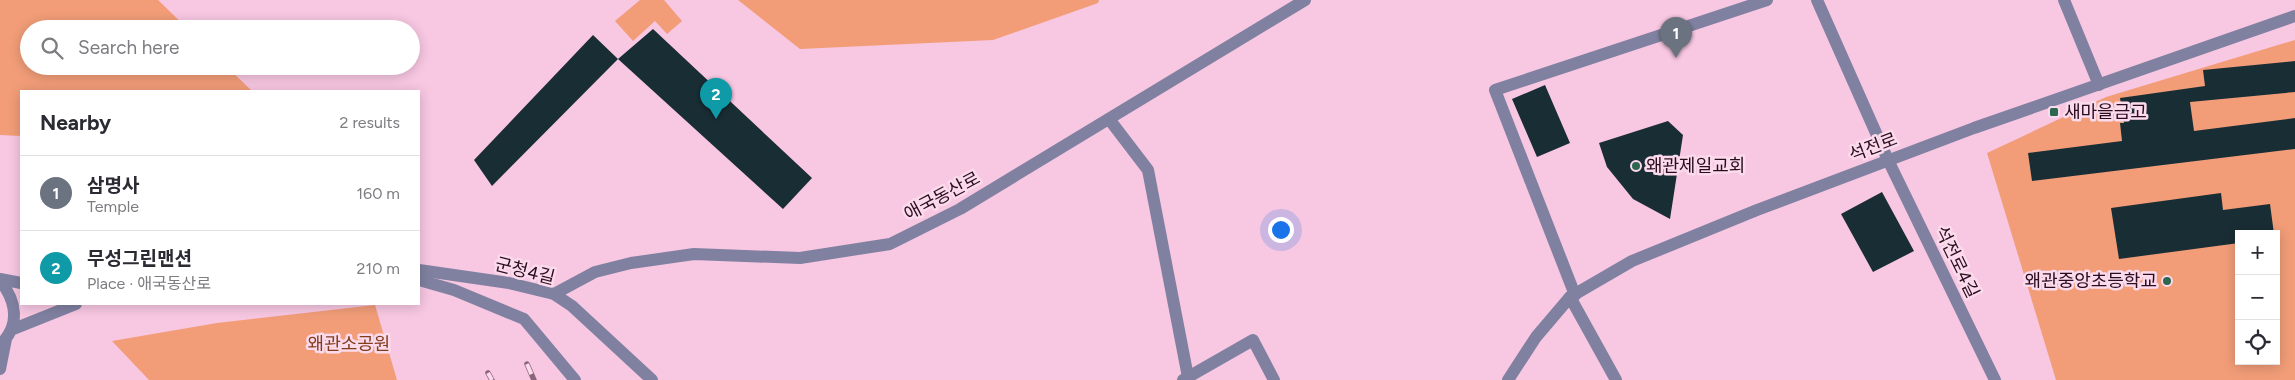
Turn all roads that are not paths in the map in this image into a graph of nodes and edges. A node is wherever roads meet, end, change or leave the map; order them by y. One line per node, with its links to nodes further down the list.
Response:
1 (1305, 0): 7 (street, 애국동산로)
2 (1767, 0): 14 (street)
3 (1817, 0): 8 (street, 석전로4길)
4 (2064, 0): 6 (street)
5 (2295, 16): 6 (street, 석전로)
6 (2099, 84): 8 (street, 석전로)
7 (1110, 119): 13 (street, 애국동산로); 18 (street)
8 (1888, 160): 14 (street, 석전로); 24 (street, 석전로4길)
9 (420, 270): 13 (street, 군청4길)
10 (0, 280): 12 (street); 16 (street)
11 (420, 280): 19 (street)
12 (20, 283)
13 (554, 294): 20 (street, 군청4길)
14 (1573, 296): 22 (street, 석전로); 23 (street)
15 (74, 305): 16 (street)
16 (5, 338): 17 (street)
17 (0, 369)
18 (1186, 378): 21 (street)
19 (576, 380)
20 (652, 380)
21 (1274, 380)
22 (1508, 380)
23 (1616, 380)
24 (1995, 380)

